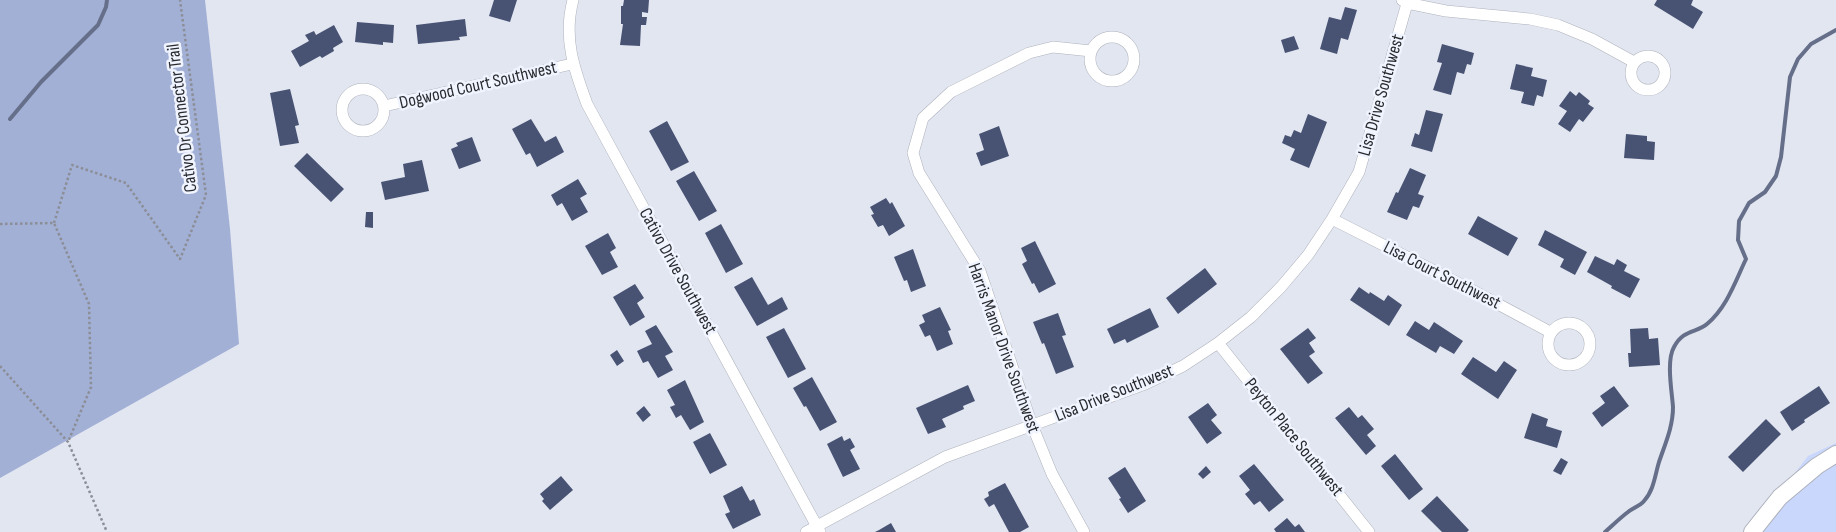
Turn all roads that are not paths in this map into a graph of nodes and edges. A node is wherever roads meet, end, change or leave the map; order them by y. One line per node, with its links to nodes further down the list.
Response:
1 (573, 0): 5 (street, Cativo Drive Southwest)
2 (1406, 1): 4 (street); 7 (street, Lisa Drive Southwest)
3 (1091, 51): 10 (street, Harris Manor Drive Southwest)
4 (1634, 62)
5 (572, 64): 6 (street, Dogwood Court Southwest); 12 (street, Cativo Drive Southwest)
6 (384, 106)
7 (1332, 219): 8 (street, Lisa Court Southwest); 9 (street, Lisa Drive Southwest)
8 (1550, 332)
9 (1218, 343): 10 (street, Lisa Drive Southwest); 15 (street, Peyton Place Southwest)
10 (1032, 425): 12 (street, Lisa Drive Southwest); 14 (street, Harris Manor Drive Southwest)
11 (1836, 454): 16 (street)
12 (819, 529): 13 (street, Lisa Drive Southwest)
13 (806, 532)
14 (1084, 532)
15 (1369, 532)
16 (1752, 532)

